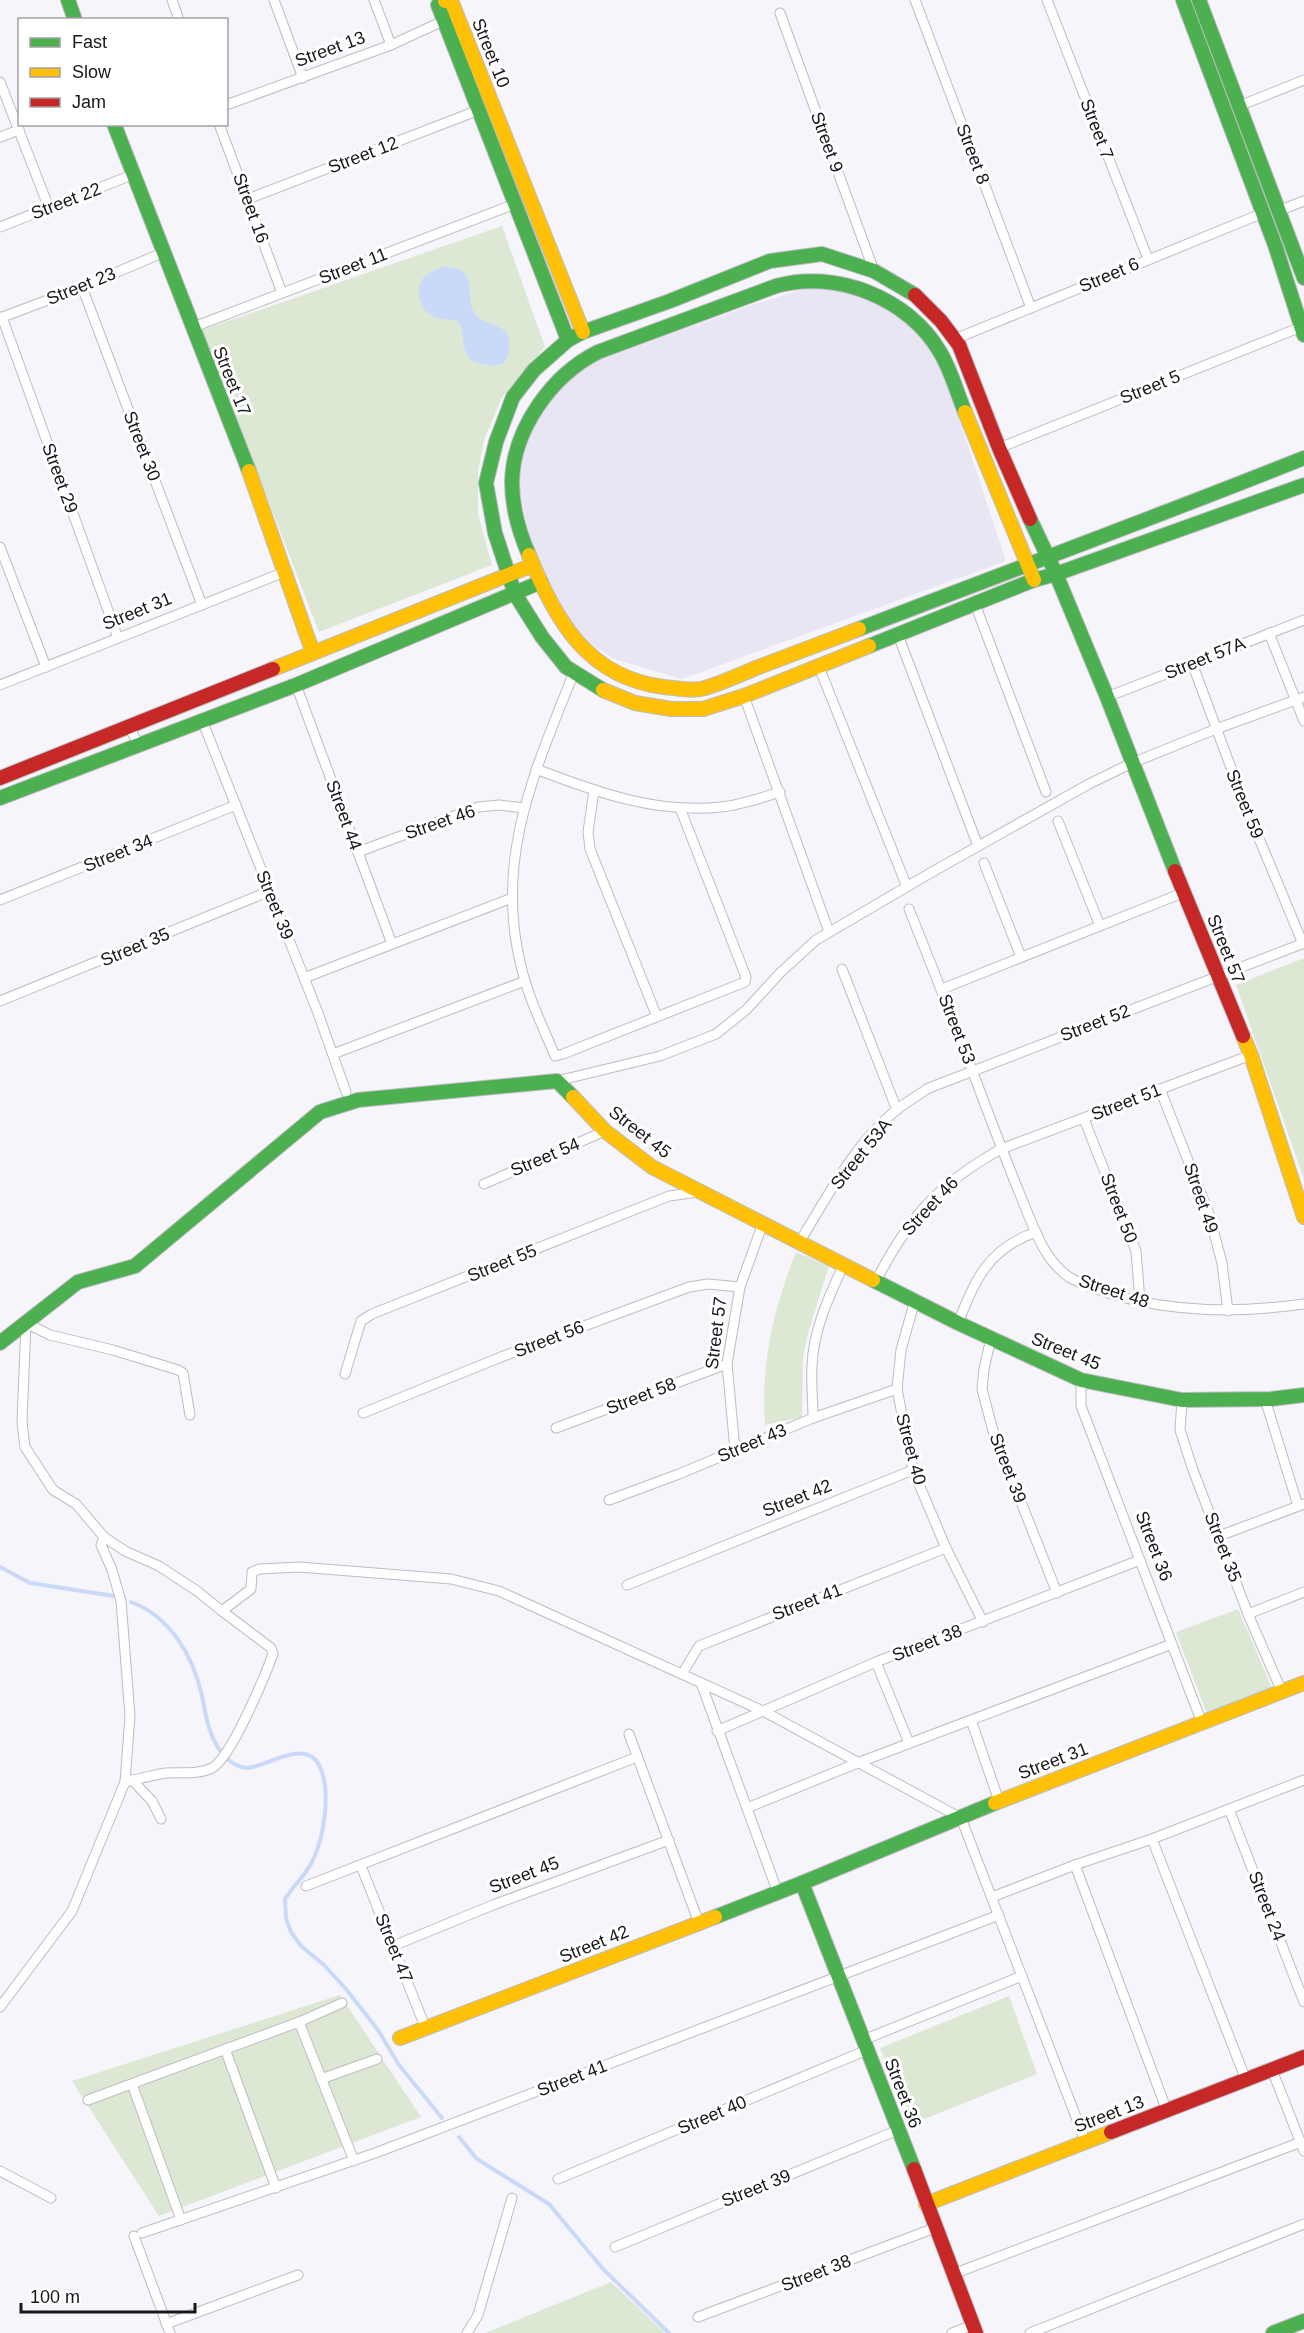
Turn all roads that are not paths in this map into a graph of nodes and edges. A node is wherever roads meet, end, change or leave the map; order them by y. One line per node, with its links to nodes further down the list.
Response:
1 (68, 0): 10 (street)
2 (172, 0): 11 (street)
3 (274, 0): 14 (street)
4 (374, 0): 13 (street)
5 (915, 0): 41 (street, Street 8)
6 (1047, 0): 35 (street, Street 7)
7 (1183, 0): 30 (street)
8 (1199, 0): 18 (street)
9 (780, 13): 36 (street, Street 9)
10 (74, 18)
11 (178, 18)
12 (444, 21): 13 (street, Street 13); 19 (street, Street 10); 46 (street, Street 10)
13 (391, 45): 14 (street, Street 13)
14 (303, 78): 17 (street, Street 13)
15 (1304, 80): 18 (street)
16 (0, 82): 22 (street)
17 (228, 104)
18 (1239, 106): 29 (street)
19 (478, 110): 25 (street, Street 12); 27 (street, Street 10)
20 (115, 126): 24 (street, Street 17)
21 (220, 126): 25 (street, Street 16)
22 (19, 130): 23 (street); 28 (street)
23 (0, 137)
24 (132, 176): 28 (street, Street 22); 34 (street, Street 17)
25 (248, 199): 39 (street, Street 16)
26 (1304, 201): 29 (street)
27 (515, 204): 39 (street, Street 11); 48 (street, Street 10)
28 (49, 208): 31 (street, Street 22)
29 (1278, 211): 32 (street)
30 (1263, 213): 33 (street); 35 (street, Street 6)
31 (0, 227)
32 (1289, 239): 33 (street); 37 (street)
33 (1275, 245): 45 (street)
34 (162, 253): 38 (street, Street 23); 44 (street, Street 17)
35 (1148, 259): 41 (street, Street 6)
36 (874, 271): 40 (street, Street 57); 47 (street, Street 57)
37 (1304, 278)
38 (82, 287): 42 (street, Street 23); 69 (street, Street 30)
39 (282, 292): 44 (street, Street 11)
40 (670, 301): 43 (street); 46 (street, Street 57)
41 (1031, 308): 47 (street, Street 6)
42 (1, 318): 74 (street, Street 29)
43 (678, 323): 51 (street); 52 (street)
44 (191, 328): 62 (street, Street 17)
45 (1302, 331): 53 (street, Street 5)
46 (583, 332): 48 (street, Street 57)
47 (955, 339): 49 (street, Street 57)
48 (568, 340): 50 (street, Street 57)
49 (986, 414): 51 (street); 53 (street, Street 57)
50 (505, 418): 52 (street); 64 (street, Street 57)
51 (969, 421): 60 (street)
52 (528, 426): 61 (street)
53 (999, 448): 59 (street, Street 57)
54 (1304, 458): 56 (street)
55 (1304, 485): 57 (street, Street 57)
56 (1131, 527): 57 (street); 59 (street)
57 (1138, 545): 63 (street, Street 57)
58 (0, 547): 78 (street)
59 (1047, 558): 60 (street); 63 (street, Street 57)
60 (1027, 564): 65 (street); 71 (street)
61 (533, 565): 64 (street); 66 (street)
62 (287, 571): 69 (street, Street 31); 76 (street, Street 17)
63 (1056, 574): 65 (street, Street 57); 85 (street, Street 57)
64 (508, 576): 67 (street, Street 57); 76 (street)
65 (1035, 580): 68 (street, Street 57)
66 (541, 582): 67 (street); 83 (street)
67 (515, 594): 80 (street, Street 57); 82 (street)
68 (975, 604): 73 (street, Street 57); 98 (street)
69 (202, 605): 74 (street, Street 31)
70 (1304, 620): 72 (street, Street 57A)
71 (846, 633): 75 (street); 83 (street)
72 (1269, 633): 77 (street, Street 57A); 86 (street)
73 (898, 635): 75 (street, Street 57); 104 (street)
74 (118, 638): 78 (street, Street 31)
75 (855, 652): 79 (street, Street 57)
76 (313, 653): 90 (street)
77 (1192, 663): 85 (street, Street 57A); 91 (street, Street 59)
78 (46, 667): 81 (street, Street 31)
79 (819, 667): 84 (street, Street 57); 107 (street)
80 (574, 672): 87 (street, Street 57); 94 (street)
81 (0, 685)
82 (296, 685): 88 (street); 105 (street, Street 44)
83 (655, 687): 87 (street)
84 (744, 696): 87 (street, Street 57); 97 (street)
85 (1107, 697): 93 (street, Street 57)
86 (1300, 698): 89 (street); 91 (street)
87 (652, 706)
88 (202, 720): 92 (street); 100 (street, Street 39)
89 (1304, 721)
90 (130, 728): 92 (street); 95 (street)
91 (1216, 729): 93 (street); 115 (street, Street 59)
92 (138, 744): 99 (street)
93 (1132, 763): 104 (street); 109 (street, Street 57)
94 (536, 769): 96 (street); 101 (street)
95 (0, 778)
96 (594, 790): 102 (street); 124 (street)
97 (780, 792): 102 (street); 114 (street)
98 (1046, 792)
99 (0, 798)
100 (236, 805): 108 (street, Street 39); 111 (street, Street 34)
101 (524, 808): 105 (street, Street 46); 110 (street)
102 (680, 808): 124 (street)
103 (1058, 821): 113 (street)
104 (978, 846): 107 (street)
105 (358, 852): 116 (street, Street 44)
106 (984, 863): 117 (street)
107 (907, 887): 114 (street)
108 (270, 891): 120 (street, Street 39); 123 (street, Street 35)
109 (1185, 892): 113 (street); 119 (street, Street 57)
110 (512, 898): 116 (street); 121 (street)
111 (0, 900)
112 (909, 909): 122 (street, Street 53)
113 (1100, 926): 117 (street)
114 (829, 932): 128 (street)
115 (1303, 943): 119 (street)
116 (392, 944): 120 (street)
117 (1021, 957): 122 (street)
118 (842, 969): 131 (street)
119 (1217, 976): 126 (street, Street 57); 127 (street, Street 52)
120 (304, 978): 125 (street, Street 39)
121 (525, 981): 124 (street); 125 (street)
122 (942, 989): 127 (street, Street 53)
123 (0, 1001)
124 (657, 1017)
125 (333, 1054): 130 (street, Street 39)
126 (1251, 1055): 129 (street, Street 51); 137 (street, Street 57)
127 (972, 1070): 131 (street, Street 53A); 134 (street, Street 53)
128 (557, 1081): 133 (street, Street 45); 148 (street)
129 (1160, 1089): 132 (street, Street 51); 147 (street, Street 49)
130 (346, 1092)
131 (897, 1110): 140 (street, Street 53A)
132 (1084, 1119): 134 (street, Street 51); 145 (street, Street 50)
133 (605, 1131): 135 (street, Street 54); 136 (street, Street 45)
134 (1001, 1149): 139 (street, Street 48); 142 (street, Street 46)
135 (484, 1184)
136 (698, 1192): 138 (street, Street 45); 153 (street, Street 55)
137 (1304, 1217)
138 (763, 1223): 140 (street, Street 45); 143 (street, Street 57)
139 (1036, 1232): 145 (street, Street 48); 149 (street)
140 (800, 1241): 141 (street, Street 45)
141 (844, 1264): 142 (street, Street 45); 161 (street)
142 (876, 1281): 144 (street, Street 45)
143 (740, 1287): 152 (street, Street 57); 159 (street, Street 56)
144 (915, 1300): 149 (street, Street 45); 155 (street, Street 40)
145 (1140, 1301): 147 (street, Street 48)
146 (1304, 1304): 147 (street, Street 48)
147 (1228, 1311)
148 (26, 1323): 151 (street); 160 (street); 168 (street)
149 (958, 1323): 150 (street, Street 45)
150 (992, 1338): 154 (street, Street 45); 173 (street, Street 39)
151 (0, 1343)
152 (727, 1364): 162 (street, Street 58); 163 (street, Street 57)
153 (345, 1374)
154 (1081, 1380): 158 (street, Street 45); 170 (street, Street 36)
155 (897, 1389): 161 (street, Street 43); 164 (street, Street 40)
156 (1304, 1395): 157 (street, Street 45)
157 (1265, 1399): 158 (street, Street 45); 166 (street)
158 (1182, 1400): 167 (street, Street 35)
159 (363, 1413)
160 (190, 1415)
161 (813, 1418): 163 (street, Street 43)
162 (556, 1428)
163 (735, 1450): 165 (street, Street 43)
164 (913, 1470): 169 (street, Street 40); 171 (street, Street 42)
165 (609, 1500)
166 (1301, 1505): 167 (street)
167 (1219, 1536): 175 (street, Street 35)
168 (104, 1537): 174 (street); 192 (street)
169 (946, 1548): 176 (street, Street 40); 179 (street, Street 41)
170 (1140, 1560): 173 (street, Street 38); 177 (street, Street 36)
171 (627, 1585)
172 (1304, 1592): 175 (street)
173 (1057, 1593): 176 (street, Street 38)
174 (222, 1611): 179 (street); 192 (street)
175 (1248, 1614): 182 (street, Street 35)
176 (983, 1622): 178 (street, Street 38)
177 (1172, 1644): 184 (street); 185 (street, Street 36)
178 (876, 1662): 183 (street, Street 38); 188 (street)
179 (682, 1674): 180 (street)
180 (700, 1683): 183 (street); 186 (street)
181 (1304, 1683): 182 (street, Street 31)
182 (1282, 1692): 185 (street, Street 31)
183 (763, 1711): 186 (street, Street 38); 190 (street)
184 (970, 1720): 188 (street); 193 (street)
185 (1202, 1723): 193 (street, Street 31)
186 (717, 1731): 194 (street)
187 (629, 1734): 189 (street)
188 (909, 1743): 190 (street)
189 (637, 1757): 199 (street); 201 (street)
190 (860, 1762): 194 (street); 196 (street)
191 (1304, 1780): 195 (street)
192 (129, 1781): 197 (street); 213 (street)
193 (999, 1801): 196 (street, Street 31)
194 (747, 1808): 204 (street)
195 (1230, 1809): 198 (street); 211 (street, Street 24)
196 (961, 1818): 202 (street, Street 31); 205 (street)
197 (161, 1819)
198 (1152, 1839): 200 (street); 223 (street)
199 (669, 1840): 207 (street); 208 (street, Street 45)
200 (1075, 1865): 205 (street); 226 (street)
201 (361, 1866): 203 (street); 208 (street, Street 47)
202 (802, 1883): 204 (street, Street 42); 209 (street, Street 36)
203 (306, 1886)
204 (778, 1893): 207 (street, Street 42)
205 (992, 1897): 206 (street)
206 (999, 1915): 209 (street, Street 41); 210 (street)
207 (699, 1923): 215 (street, Street 42)
208 (393, 1946): 215 (street, Street 47)
209 (840, 1976): 217 (street, Street 36); 230 (street, Street 41)
210 (1022, 1976): 217 (street, Street 40); 228 (street)
211 (1304, 2002)
212 (342, 2003): 214 (street)
213 (0, 2007)
214 (299, 2022): 218 (street); 222 (street)
215 (426, 2029): 216 (street, Street 42)
216 (400, 2038)
217 (865, 2045): 227 (street, Street 36); 232 (street, Street 40)
218 (225, 2049): 224 (street); 233 (street)
219 (1304, 2057): 221 (street, Street 13)
220 (377, 2059): 222 (street)
221 (1272, 2070): 223 (street, Street 13); 229 (street)
222 (321, 2079): 230 (street)
223 (1246, 2080): 226 (street, Street 13)
224 (132, 2084): 225 (street); 237 (street)
225 (88, 2100)
226 (1167, 2111): 228 (street, Street 13)
227 (898, 2130): 236 (street, Street 36); 240 (street, Street 39)
228 (1086, 2143): 236 (street, Street 13)
229 (1302, 2146): 241 (street)
230 (354, 2161): 233 (street, Street 41)
231 (0, 2170): 234 (street)
232 (558, 2179)
233 (276, 2188): 237 (street, Street 41)
234 (51, 2198)
235 (512, 2198): 247 (street)
236 (926, 2204): 239 (street, Street 36)
237 (181, 2220): 245 (street, Street 41)
238 (1304, 2224): 249 (street)
239 (935, 2228): 241 (street, Street 36); 243 (street, Street 38)
240 (615, 2247)
241 (953, 2274): 246 (street, Street 36)
242 (298, 2275): 245 (street)
243 (698, 2317)
244 (1297, 2327): 250 (street)
245 (168, 2329)
246 (974, 2329): 248 (street)
247 (467, 2333)
248 (952, 2333)
249 (1030, 2333)
250 (1274, 2333)

